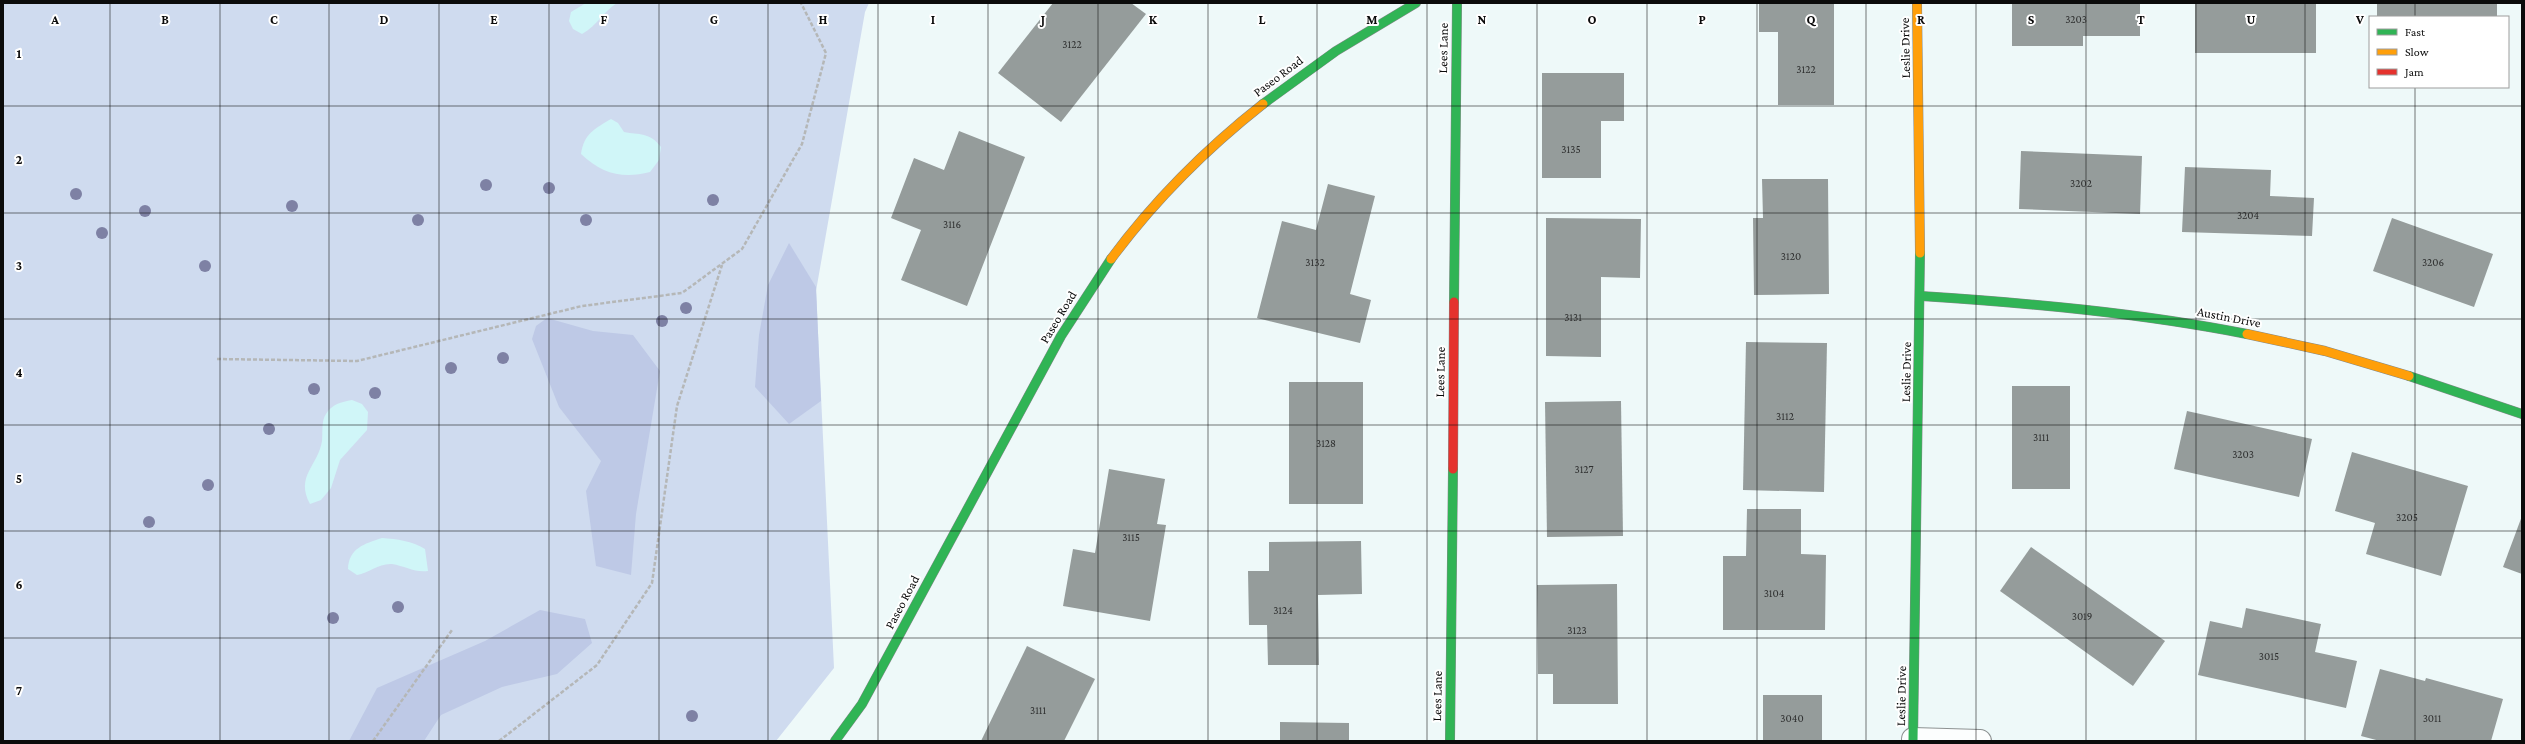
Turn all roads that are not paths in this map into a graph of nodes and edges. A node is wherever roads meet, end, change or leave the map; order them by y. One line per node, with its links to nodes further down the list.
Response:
1 (1416, 3): 7 (street, Paseo Road)
2 (1457, 3): 8 (street, Lees Lane)
3 (1917, 3): 4 (street, Leslie Drive)
4 (1921, 296): 5 (street, Austin Drive); 6 (street, Leslie Drive)
5 (2522, 414)
6 (1913, 740): 9 (street)
7 (835, 741)
8 (1450, 741)
9 (1980, 741)

